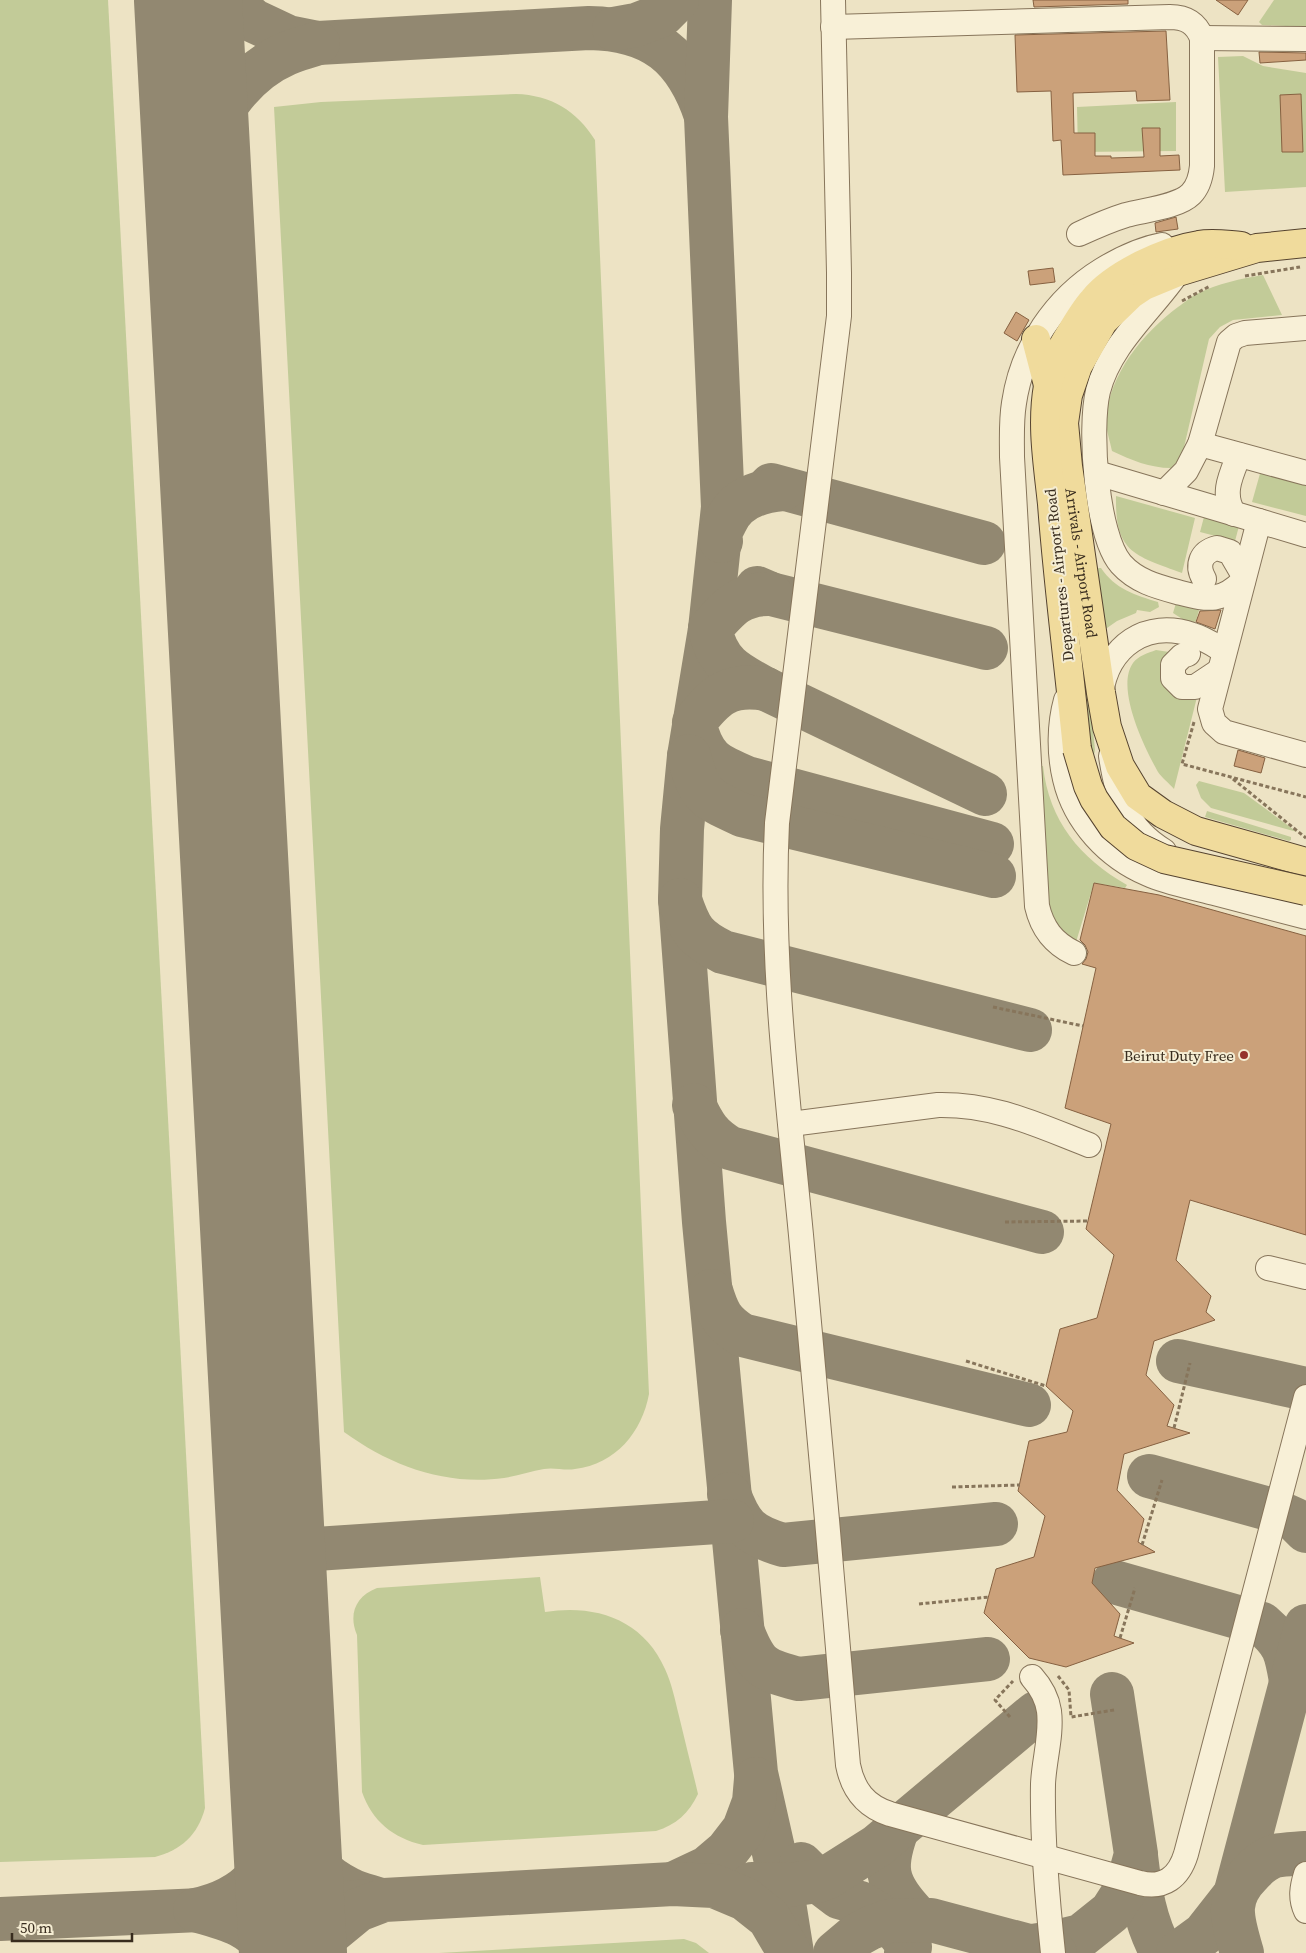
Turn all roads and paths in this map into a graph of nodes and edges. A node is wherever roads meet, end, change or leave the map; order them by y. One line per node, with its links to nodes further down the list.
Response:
1 (833, 0): 2 (lane)
2 (833, 27): 3 (lane); 43 (lane)
3 (1202, 38): 4 (lane); 5 (lane)
4 (1306, 38)
5 (1079, 234)
6 (1306, 243): 8 (main road)
7 (1197, 245): 8 (main road, Departures - Airport Road); 15 (lane); 16 (main road, Departures - Airport Road)
8 (1257, 248): 10 (main road, Arrivals - Airport Road)
9 (1306, 266): 11 (path)
10 (1178, 272): 20 (lane); 29 (main road, Arrivals - Airport Road)
11 (1241, 277)
12 (1215, 284): 13 (path)
13 (1179, 303)
14 (1306, 328): 17 (lane)
15 (1036, 339): 16 (main road); 40 (lane)
16 (1048, 385): 32 (main road, Departures - Airport Road)
17 (1200, 444): 18 (lane); 21 (lane)
18 (1239, 455): 19 (lane); 22 (lane)
19 (1306, 472)
20 (1097, 474): 21 (lane); 25 (lane)
21 (1164, 493): 22 (lane)
22 (1234, 514): 23 (lane)
23 (1259, 521): 24 (lane); 25 (lane)
24 (1306, 535)
25 (1244, 578): 26 (lane); 28 (lane)
26 (1204, 579)
27 (1188, 654): 28 (lane)
28 (1221, 661): 29 (lane); 33 (lane)
29 (1101, 693): 31 (main road, Arrivals - Airport Road)
30 (1195, 716): 34 (path)
31 (1107, 727): 37 (main road, Arrivals - Airport Road); 38 (lane)
32 (1069, 754): 38 (main road, Departures - Airport Road, bridge); 39 (lane)
33 (1306, 755)
34 (1231, 777): 35 (path); 36 (path)
35 (1306, 798)
36 (1306, 838)
37 (1306, 862)
38 (1306, 892)
39 (1306, 917)
40 (1074, 953)
41 (993, 1007): 42 (path)
42 (1083, 1026)
43 (790, 1124): 44 (lane); 65 (lane)
44 (1089, 1145)
45 (1088, 1221): 46 (path)
46 (1005, 1222)
47 (1268, 1268): 48 (lane)
48 (1306, 1277)
49 (966, 1361): 51 (path)
50 (1190, 1363): 53 (path)
51 (1046, 1386)
52 (1306, 1397): 65 (lane)
53 (1174, 1428)
54 (1162, 1480): 57 (path)
55 (1020, 1485): 56 (path)
56 (952, 1487)
57 (1142, 1545)
58 (1135, 1588): 61 (path)
59 (988, 1597): 60 (path)
60 (920, 1604)
61 (1120, 1638)
62 (1033, 1675): 63 (path); 64 (path); 65 (lane)
63 (1114, 1710)
64 (1010, 1717)
65 (1045, 1856): 68 (lane)
66 (1306, 1874): 67 (lane)
67 (1306, 1911)
68 (1053, 1953)

